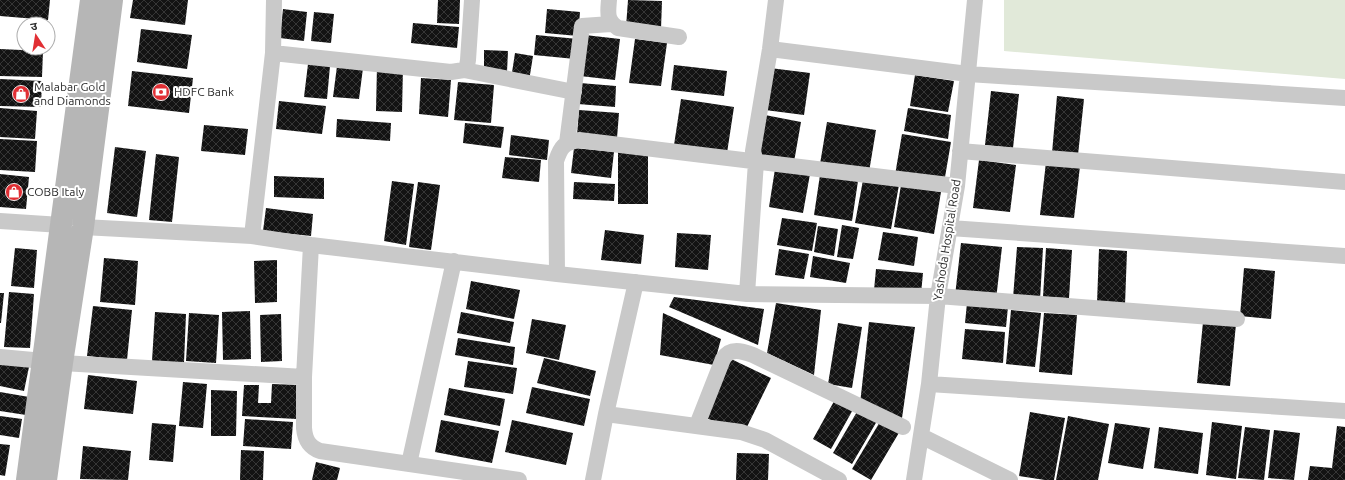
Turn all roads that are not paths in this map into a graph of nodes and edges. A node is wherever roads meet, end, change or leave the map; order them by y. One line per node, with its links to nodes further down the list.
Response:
1 (91, 0): 22 (street)
2 (112, 0): 23 (street)
3 (274, 0): 11 (street)
4 (472, 0): 12 (street)
5 (609, 0): 8 (street)
6 (776, 0): 10 (street)
7 (975, 0): 13 (street, Yashoda Hospital Road)
8 (611, 24): 9 (street); 14 (street)
9 (679, 37)
10 (770, 49): 13 (street); 18 (street)
11 (273, 53): 12 (street); 25 (street)
12 (464, 70): 14 (street)
13 (968, 74): 15 (street); 17 (street, Yashoda Hospital Road)
14 (574, 92): 16 (street)
15 (1345, 98)
16 (567, 142): 18 (street); 29 (street)
17 (960, 151): 19 (street); 20 (street, Yashoda Hospital Road)
18 (756, 162): 20 (street); 31 (street)
19 (1345, 182)
20 (956, 186): 24 (street, Yashoda Hospital Road)
21 (0, 221): 22 (street)
22 (61, 225): 35 (street)
23 (84, 226): 25 (street); 35 (street)
24 (950, 228): 27 (street); 32 (street, Yashoda Hospital Road)
25 (252, 236): 26 (street)
26 (311, 245): 28 (street); 36 (street)
27 (1345, 256)
28 (454, 261): 29 (street); 43 (street)
29 (557, 274): 30 (street)
30 (636, 282): 31 (street); 39 (street)
31 (746, 294): 32 (street)
32 (938, 296): 33 (street); 37 (street, Yashoda Hospital Road)
33 (1237, 319)
34 (0, 357): 35 (street)
35 (53, 362): 36 (street); 44 (street); 45 (street)
36 (304, 377): 43 (street)
37 (929, 384): 38 (street); 42 (street, Yashoda Hospital Road)
38 (1345, 411)
39 (606, 414): 40 (street); 47 (street)
40 (697, 425): 41 (street); 48 (street)
41 (903, 427)
42 (922, 436): 49 (street, Yashoda Hospital Road); 50 (street)
43 (409, 464): 46 (street)
44 (27, 480)
45 (46, 480)
46 (519, 480)
47 (593, 480)
48 (839, 480)
49 (914, 480)
50 (1010, 480)

